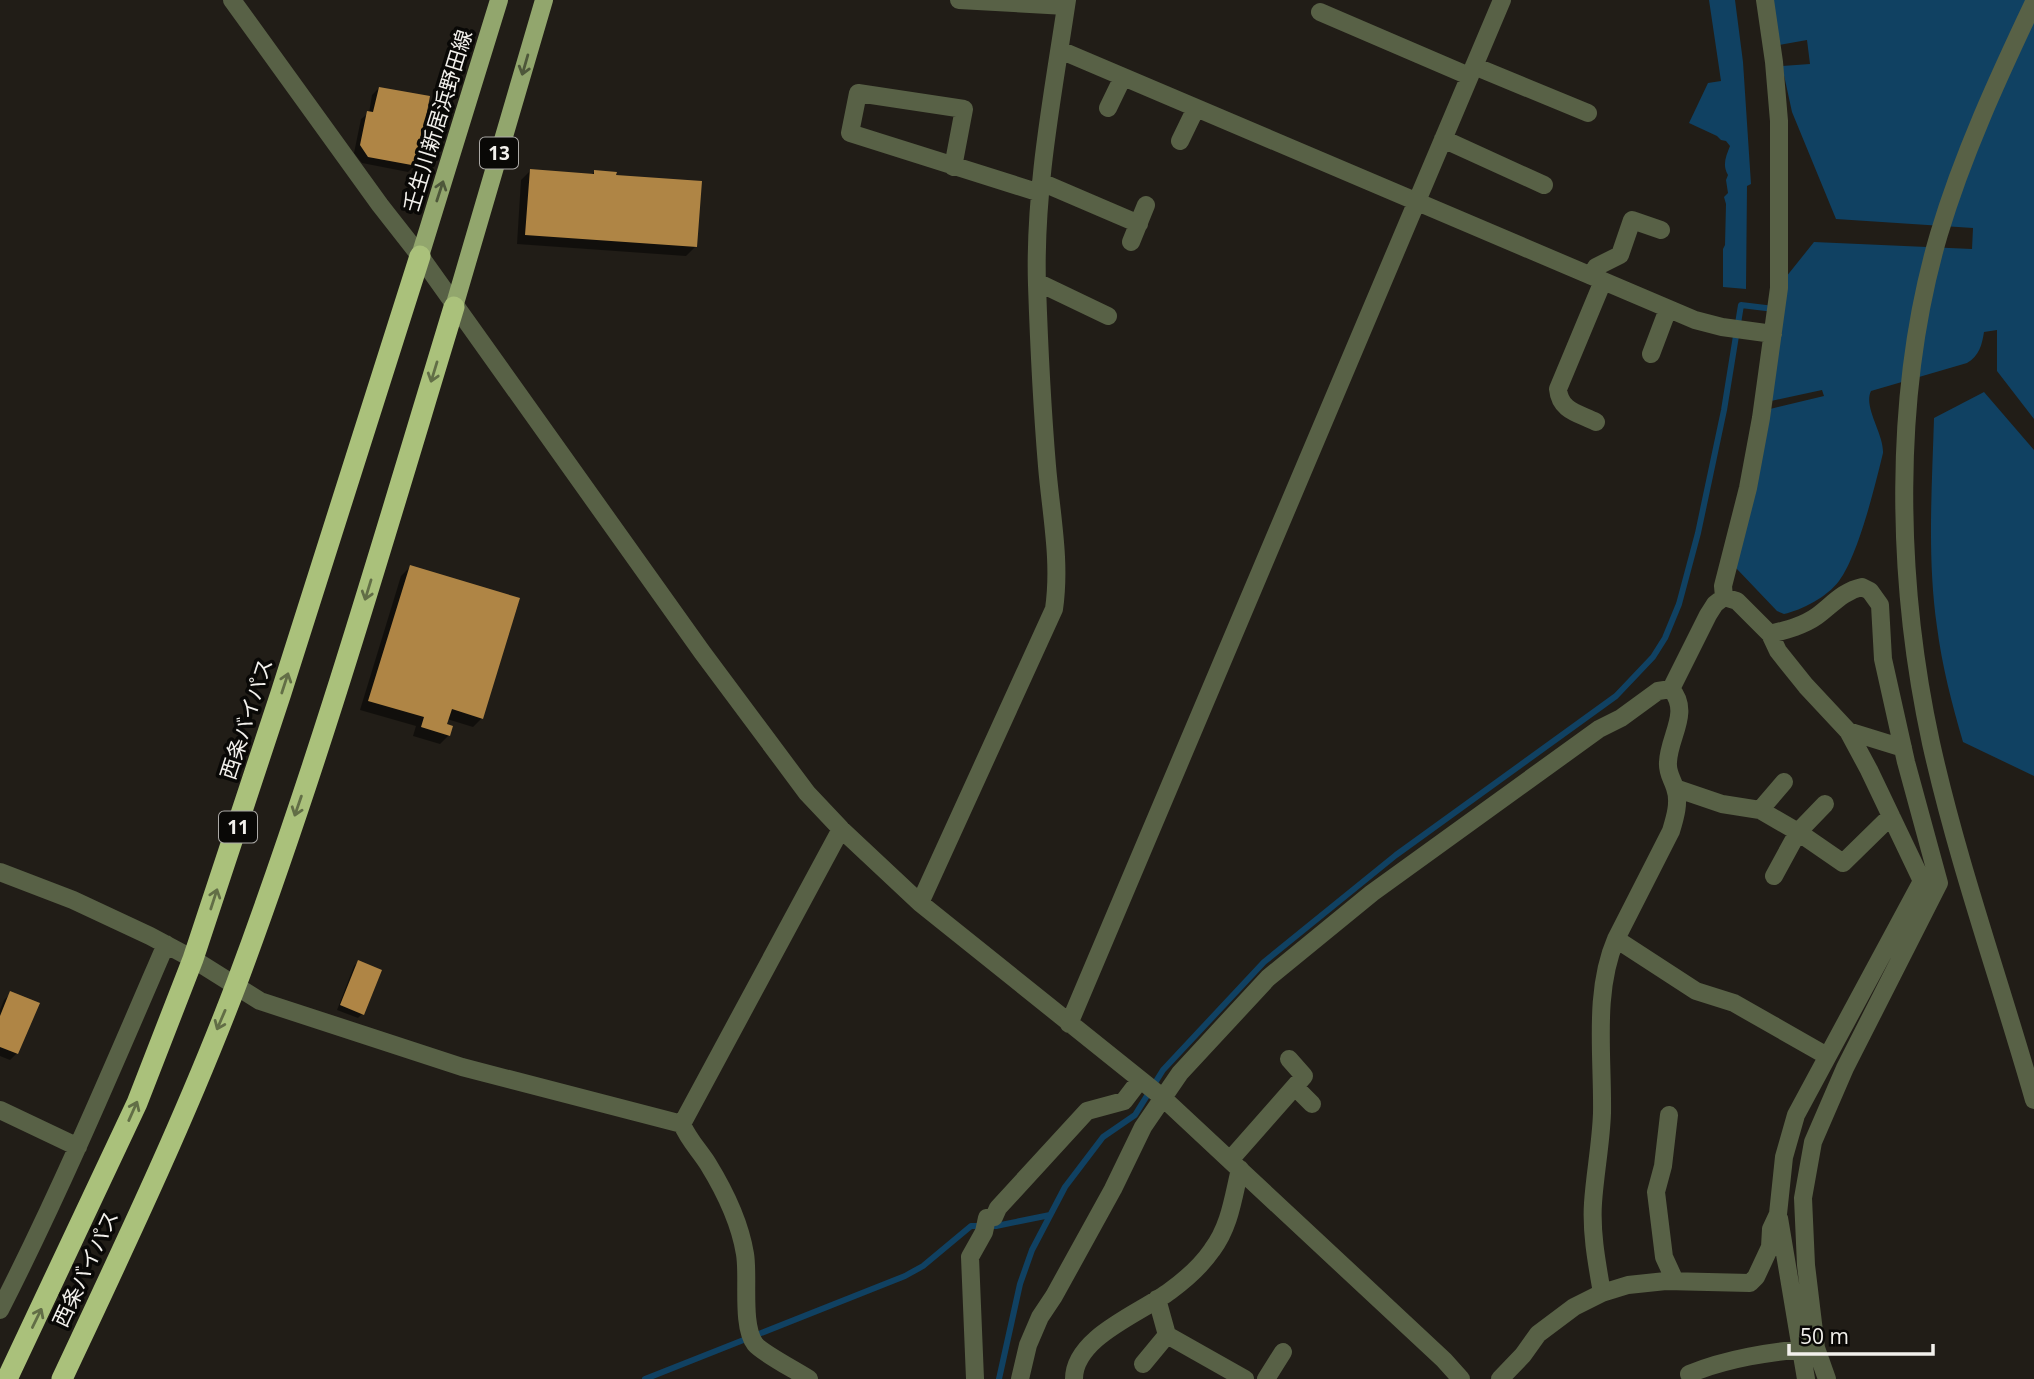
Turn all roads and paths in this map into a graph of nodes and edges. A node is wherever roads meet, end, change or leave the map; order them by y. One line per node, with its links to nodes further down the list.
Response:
1 (232, 0): 26 (street)
2 (499, 0): 26 (main road, 壬生川新居浜野田線 / 13, one-way to 2)
3 (544, 0): 29 (main road, 13, one-way to 29)
4 (958, 0): 8 (street)
5 (1502, 0): 11 (street)
6 (1765, 0): 32 (street)
7 (2034, 2): 60 (street)
8 (1067, 3): 10 (street)
9 (1320, 12): 11 (street)
10 (1059, 50): 12 (street); 20 (street)
11 (1471, 71): 15 (street); 16 (street)
12 (1123, 77): 13 (street); 14 (street)
13 (1108, 108)
14 (1196, 108): 17 (street); 21 (street)
15 (1588, 113)
16 (1443, 139): 19 (street); 21 (street)
17 (1180, 141)
18 (953, 167): 18 (street); 20 (street)
19 (1544, 185)
20 (1041, 188): 23 (street); 28 (street)
21 (1416, 202): 27 (street); 54 (street)
22 (1146, 205): 23 (street)
23 (1139, 224): 25 (street)
24 (1661, 230): 27 (street)
25 (1131, 242)
26 (420, 256): 29 (street); 52 (highway, 西条バイパス / 11, one-way to 26)
27 (1597, 279): 30 (street); 34 (street)
28 (1037, 282): 31 (street); 49 (street)
29 (454, 307): 45 (street); 53 (highway, 西条バイパス / 11, one-way to 53)
30 (1668, 309): 32 (street); 33 (street)
31 (1108, 316)
32 (1773, 334): 35 (street)
33 (1651, 354)
34 (1596, 422)
35 (1724, 597): 36 (street); 37 (street)
36 (1770, 634): 38 (street); 39 (street)
37 (1671, 689): 41 (street); 59 (street)
38 (1847, 731): 39 (street); 44 (street)
39 (1903, 748): 73 (street)
40 (1784, 782): 43 (street)
41 (1675, 788): 43 (street); 50 (street)
42 (1825, 804): 46 (street)
43 (1760, 810): 46 (street)
44 (1891, 816): 46 (street); 55 (street)
45 (841, 829): 49 (street); 64 (street)
46 (1798, 832): 48 (street)
47 (0, 872): 51 (street)
48 (1774, 876)
49 (920, 903): 54 (street)
50 (1616, 939): 55 (street); 69 (street)
51 (166, 944): 52 (street); 65 (street)
52 (193, 959): 53 (street); 77 (highway, 西条バイパス / 11, one-way to 52)
53 (235, 986): 64 (street); 78 (highway, 西条バイパス / 11, one-way to 78)
54 (1069, 1024): 57 (street)
55 (1827, 1056): 67 (street)
56 (1289, 1059): 58 (street)
57 (1142, 1082): 59 (street); 80 (street)
58 (1295, 1087): 61 (street); 66 (street)
59 (1160, 1096): 66 (street); 81 (street)
60 (2034, 1098)
61 (1312, 1104)
62 (0, 1110): 65 (street)
63 (1669, 1115): 68 (street)
64 (682, 1124): 79 (street)
65 (78, 1147): 71 (street)
66 (1235, 1165): 70 (street); 85 (street)
67 (1778, 1214): 68 (street); 73 (street)
68 (1675, 1281): 69 (street)
69 (1602, 1293): 86 (street)
70 (1157, 1299): 72 (street); 82 (street)
71 (0, 1310)
72 (1167, 1335): 75 (street); 83 (street)
73 (1808, 1348): 76 (street); 87 (street); 88 (street)
74 (1283, 1352): 84 (street)
75 (1143, 1364)
76 (1689, 1374)
77 (7, 1379)
78 (62, 1379)
79 (809, 1379)
80 (975, 1379)
81 (1020, 1379)
82 (1074, 1379)
83 (1245, 1379)
84 (1266, 1379)
85 (1461, 1379)
86 (1500, 1379)
87 (1806, 1379)
88 (1827, 1379)

